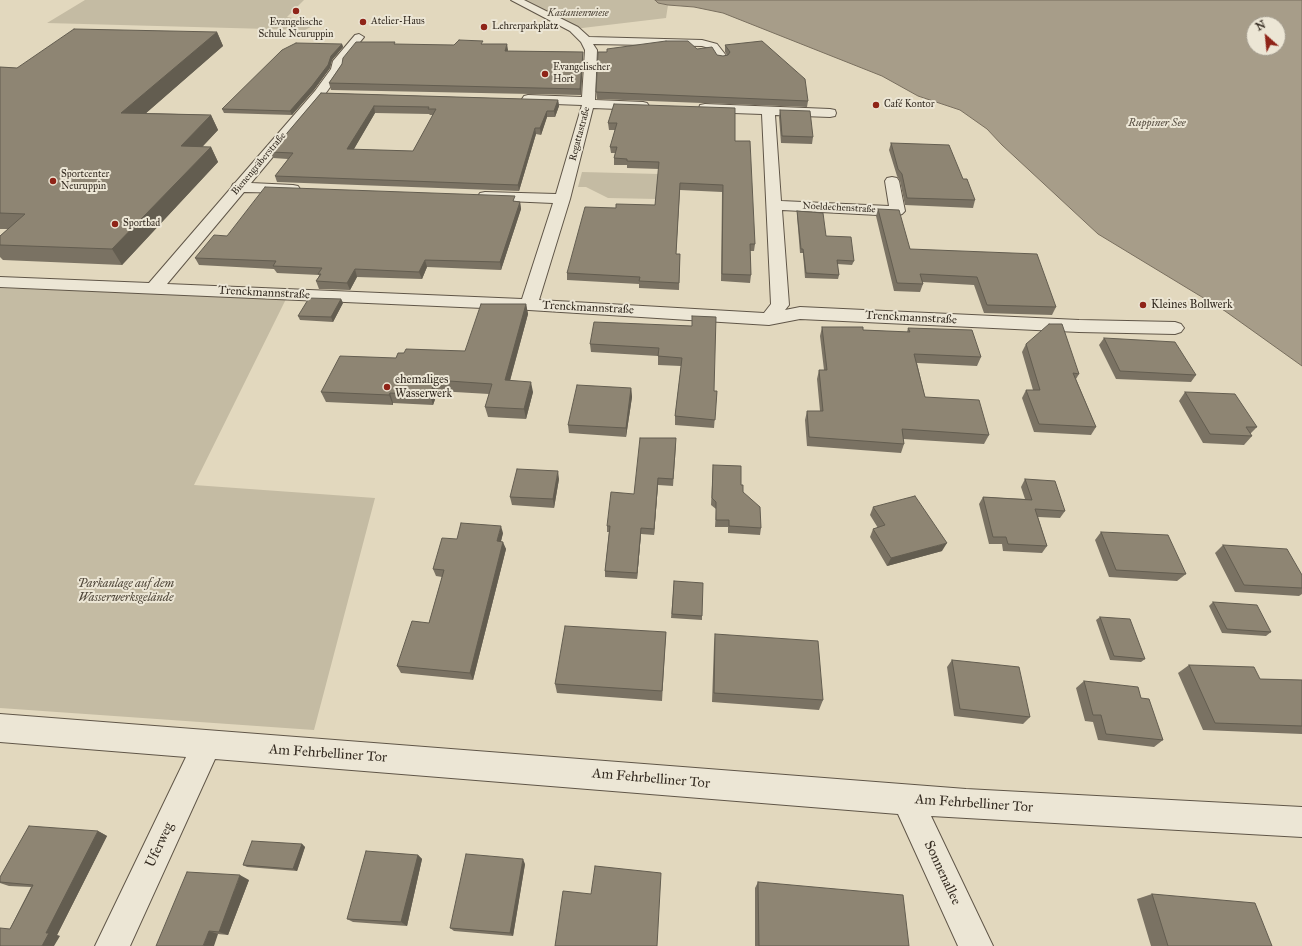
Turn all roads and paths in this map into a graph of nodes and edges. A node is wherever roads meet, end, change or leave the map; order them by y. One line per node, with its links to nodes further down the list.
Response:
1 (516, 0): 3 (street)
2 (359, 37): 5 (street, Bienengräberstraße)
3 (586, 40): 4 (street); 8 (street, Regattastraße)
4 (722, 58)
5 (319, 94): 6 (street); 14 (street, Bienengräberstraße)
6 (334, 94)
7 (516, 99): 8 (street)
8 (589, 103): 9 (street); 17 (street, Regattastraße)
9 (658, 107)
10 (690, 108): 11 (street)
11 (768, 111): 12 (street); 18 (street)
12 (830, 113)
13 (892, 181): 18 (street, Noeldechenstraße)
14 (238, 187): 15 (street); 20 (street, Bienengräberstraße)
15 (309, 190)
16 (474, 196): 17 (street)
17 (562, 199): 21 (street, Regattastraße)
18 (774, 206): 22 (street)
19 (0, 282): 20 (street, Trenckmannstraße)
20 (154, 288): 21 (street, Trenckmannstraße)
21 (529, 305): 22 (street, Trenckmannstraße)
22 (769, 318): 23 (street, Trenckmannstraße)
23 (1175, 328)
24 (0, 728): 25 (street, Am Fehrbelliner Tor)
25 (207, 744): 26 (street, Am Fehrbelliner Tor); 28 (street, Uferweg)
26 (907, 800): 27 (street, Am Fehrbelliner Tor); 29 (street, Sonnenallee)
27 (1302, 822)
28 (112, 946)
29 (976, 946)

